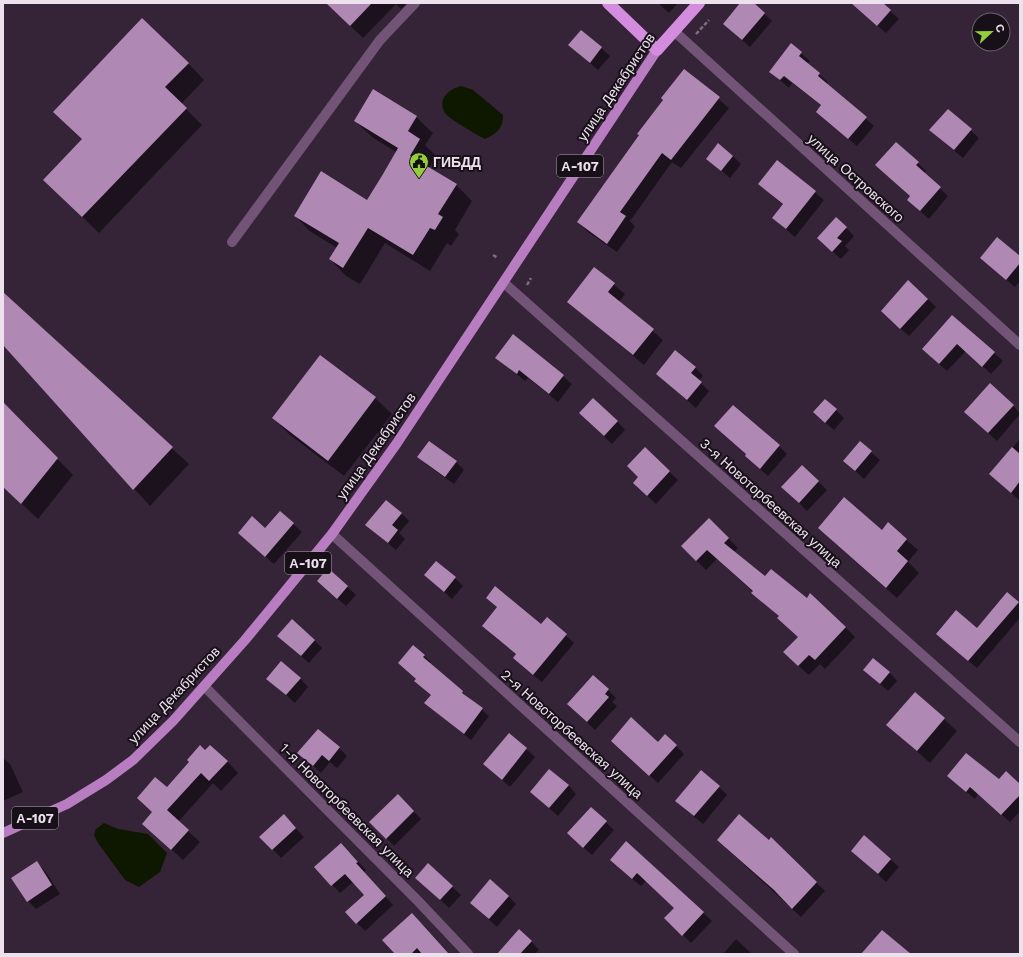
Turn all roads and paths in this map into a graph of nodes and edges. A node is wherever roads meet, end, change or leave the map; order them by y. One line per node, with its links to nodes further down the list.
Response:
1 (415, 3): 8 (street)
2 (608, 3): 7 (highway)
3 (699, 3): 5 (highway, улица Декабристов / А-107)
4 (709, 20): 6 (path)
5 (674, 31): 6 (street, улица Островского); 7 (highway, улица Декабристов / А-107)
6 (688, 43): 12 (street, улица Островского)
7 (657, 50): 11 (main road, улица Декабристов / А-107)
8 (232, 242)
9 (493, 255): 10 (path)
10 (498, 258)
11 (504, 283): 13 (main road, улица Декабристов / А-107); 15 (street, 3-я Новоторбеевская улица)
12 (1020, 345)
13 (332, 534): 14 (main road, улица Декабристов / А-107); 18 (street, 2-я Новоторбеевская улица)
14 (205, 687): 16 (main road, улица Декабристов / А-107); 17 (street, 1-я Новоторбеевская улица)
15 (1020, 742)
16 (3, 833)
17 (468, 954)
18 (794, 954)

